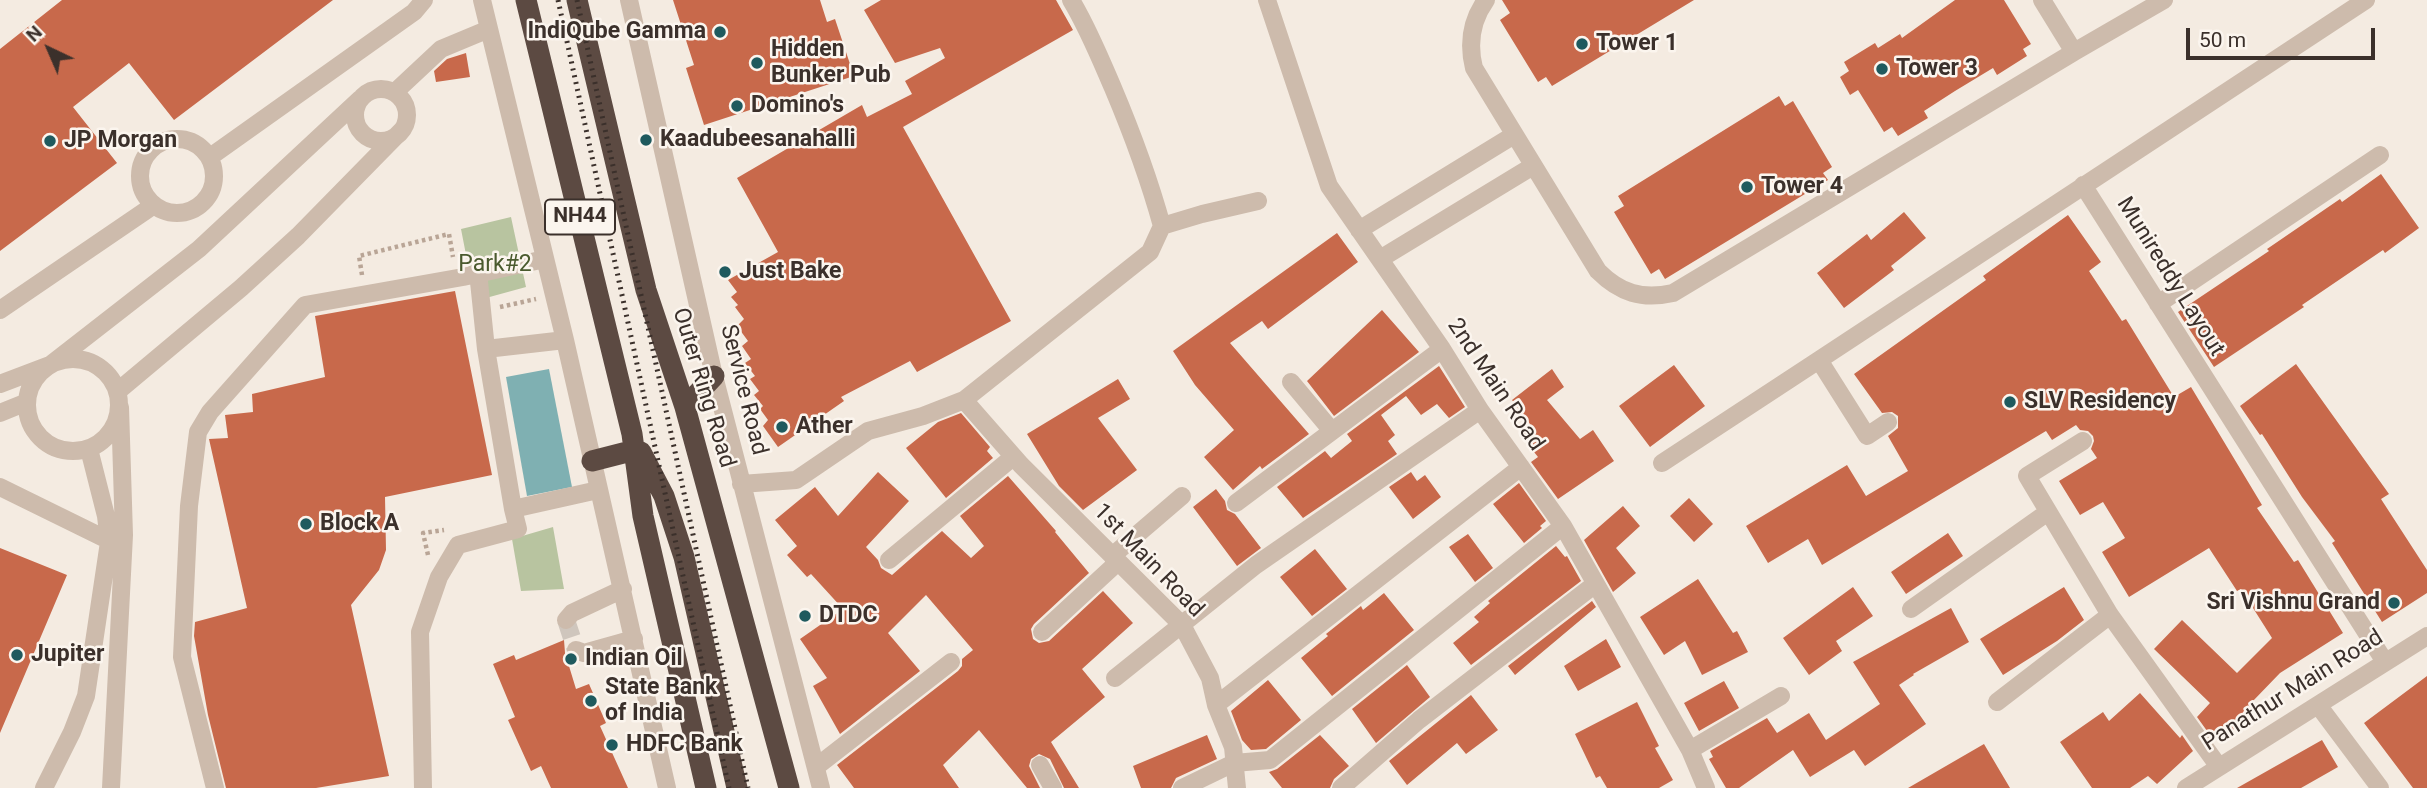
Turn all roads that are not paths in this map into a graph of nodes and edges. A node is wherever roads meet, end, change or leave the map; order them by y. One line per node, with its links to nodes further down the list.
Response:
1 (424, 0): 20 (street)
2 (482, 0): 13 (street)
3 (526, 0): 49 (highway, NH44)
4 (576, 0): 43 (highway, Outer Ring Road / NH44)
5 (629, 0): 37 (street, Service Road)
6 (1071, 0): 25 (street)
7 (1267, 0): 26 (street, 2nd Main Road)
8 (1486, 0): 18 (street)
9 (2042, 0): 14 (street)
10 (2164, 0): 12 (street)
11 (2366, 0): 22 (street)
12 (2143, 5): 14 (street)
13 (489, 29): 15 (street); 27 (street)
14 (2074, 52): 21 (street)
15 (396, 92): 16 (street); 17 (street)
16 (360, 99): 17 (street); 36 (street)
17 (403, 129): 40 (street)
18 (1514, 135): 21 (street); 26 (street)
19 (2379, 155): 30 (street)
20 (210, 157): 24 (street); 24 (street)
21 (1533, 166): 28 (street)
22 (2083, 185): 30 (street, Munireddy Layout); 35 (street)
23 (1258, 201): 25 (street)
24 (153, 205): 31 (street)
25 (1162, 226): 41 (street)
26 (1359, 230): 28 (street, 2nd Main Road)
27 (545, 259): 29 (street); 32 (street)
28 (1380, 259): 33 (street, 2nd Main Road)
29 (478, 272): 34 (street); 92 (street)
30 (2158, 304): 77 (street, Munireddy Layout)
31 (0, 310)
32 (565, 341): 34 (street); 52 (street)
33 (1442, 348): 44 (street, 2nd Main Road); 47 (street)
34 (486, 349): 60 (street)
35 (1819, 360): 46 (street); 53 (street)
36 (50, 365): 39 (street); 40 (street); 42 (street)
37 (714, 376): 43 (highway); 55 (street, Service Road)
38 (1291, 382): 47 (street)
39 (0, 384)
40 (119, 399): 50 (street); 63 (street)
41 (964, 400): 51 (street, 1st Main Road); 55 (street)
42 (27, 402): 45 (street); 50 (street)
43 (685, 407): 97 (highway, Outer Ring Road / NH44)
44 (1480, 410): 54 (street, 2nd Main Road); 71 (street)
45 (0, 413)
46 (1888, 422)
47 (1332, 431): 59 (street)
48 (2082, 441): 61 (street)
49 (634, 442): 52 (highway); 95 (highway, NH44); 96 (highway)
50 (89, 449): 63 (street)
51 (1013, 457): 64 (street, 1st Main Road); 65 (street)
52 (592, 461): 57 (street)
53 (1662, 463)
54 (1521, 467): 62 (street, 2nd Main Road); 81 (street)
55 (740, 484): 88 (street, Service Road)
56 (0, 487): 63 (street)
57 (598, 490): 60 (street); 67 (street)
58 (1182, 496): 64 (street)
59 (1236, 503)
60 (513, 509): 93 (street)
61 (2048, 512): 68 (street); 69 (street)
62 (1563, 526): 66 (street, 2nd Main Road); 85 (street)
63 (117, 544): 84 (street); 89 (street)
64 (1115, 559): 71 (street, 1st Main Road); 72 (street)
65 (889, 560)
66 (1594, 585): 83 (street, 2nd Main Road); 102 (street)
67 (623, 589): 70 (street); 74 (street)
68 (1910, 609)
69 (2109, 615): 80 (street); 87 (street)
70 (566, 620)
71 (1182, 625): 78 (street); 81 (street, 1st Main Road)
72 (1042, 632)
73 (2427, 636): 77 (street, Panathur Main Road)
74 (634, 639): 75 (street); 94 (street)
75 (576, 650)
76 (951, 662): 88 (street)
77 (2385, 663): 82 (street, Panathur Main Road)
78 (1115, 678)
79 (1782, 696): 83 (street)
80 (1997, 702)
81 (1216, 705): 85 (street, 1st Main Road)
82 (2318, 705): 87 (street, Panathur Main Road); 105 (street)
83 (1690, 750): 103 (street, 2nd Main Road)
84 (114, 758): 90 (street); 91 (street)
85 (1234, 763): 100 (street); 101 (street, 1st Main Road)
86 (1040, 765): 99 (street)
87 (2219, 766): 104 (street, Panathur Main Road)
88 (816, 767): 98 (street, Service Road)
89 (44, 788)
90 (100, 788)
91 (111, 788)
92 (215, 788)
93 (423, 788)
94 (667, 788)
95 (706, 788)
96 (737, 788)
97 (789, 788)
98 (821, 788)
99 (1053, 788)
100 (1182, 788)
101 (1237, 788)
102 (1340, 788)
103 (1706, 788)
104 (2186, 788)
105 (2380, 788)

